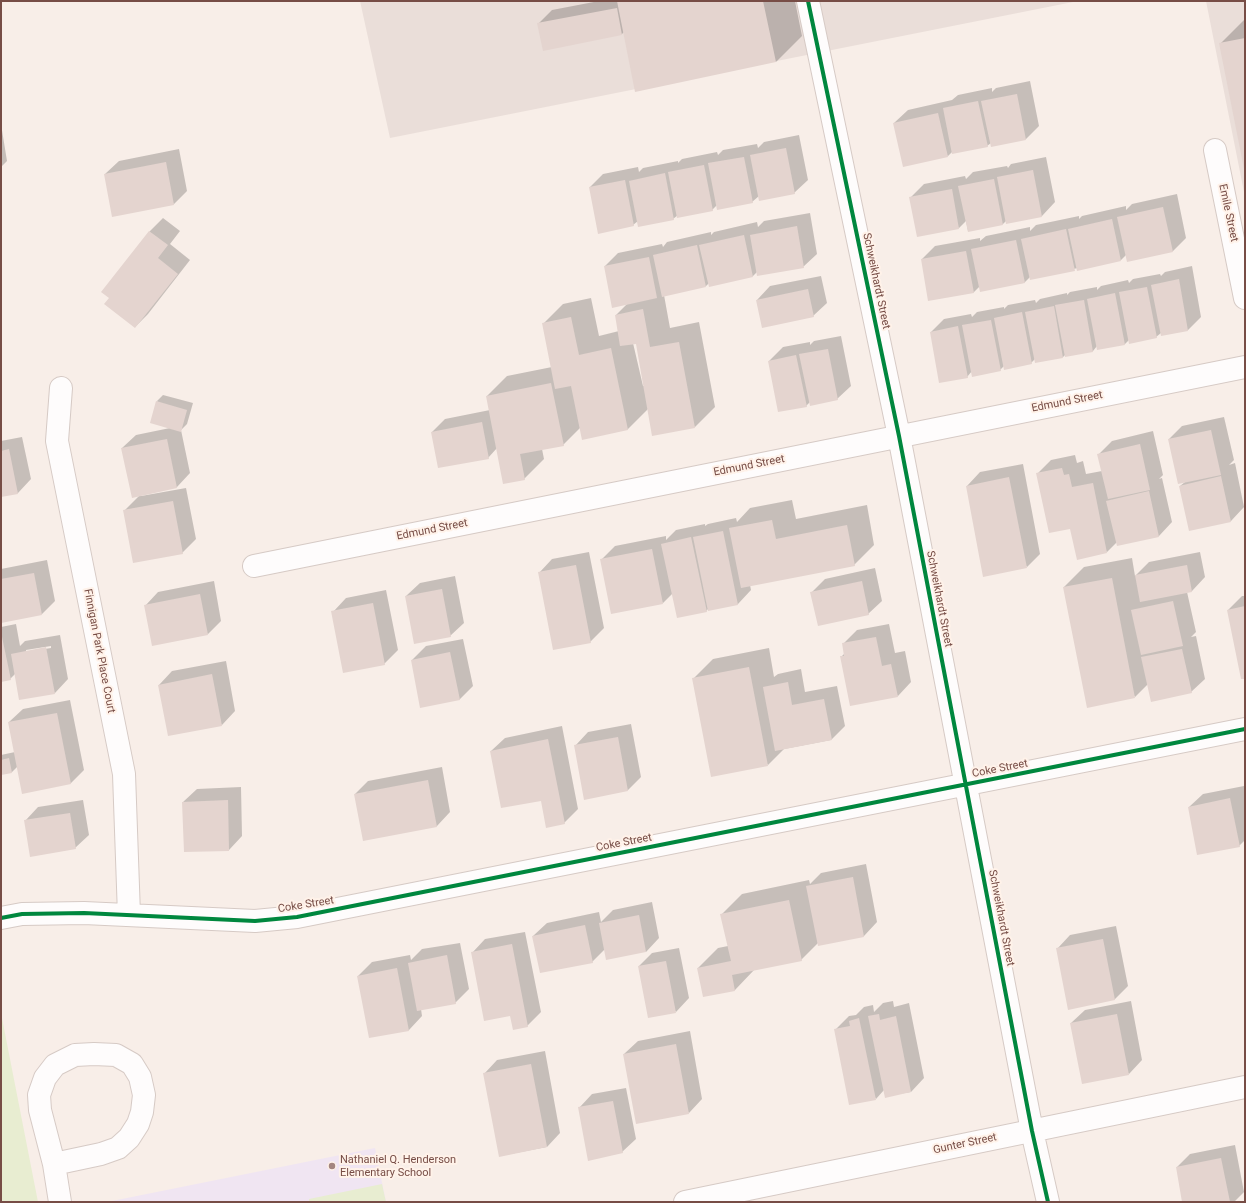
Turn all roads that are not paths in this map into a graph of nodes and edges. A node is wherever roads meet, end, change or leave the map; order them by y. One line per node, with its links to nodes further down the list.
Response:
1 (808, 1): 6 (street, Schweikhardt Street)
2 (1215, 150): 3 (street, Emile Street)
3 (1245, 298)
4 (1245, 367): 6 (street, Edmund Street)
5 (61, 388): 10 (street, Finnigan Park Place Court)
6 (899, 436): 7 (street, Edmund Street); 9 (street, Schweikhardt Street)
7 (254, 566)
8 (1245, 729): 9 (street, Coke Street)
9 (966, 785): 10 (street, Coke Street); 13 (street, Schweikhardt Street)
10 (129, 916): 11 (street, Coke Street)
11 (1, 918)
12 (1245, 1087): 13 (street, Gunter Street)
13 (1032, 1131): 16 (street, Gunter Street); 17 (street, Schweikhardt Street)
14 (54, 1164): 14 (street); 15 (street)
15 (60, 1202)
16 (685, 1202)
17 (1048, 1202)

